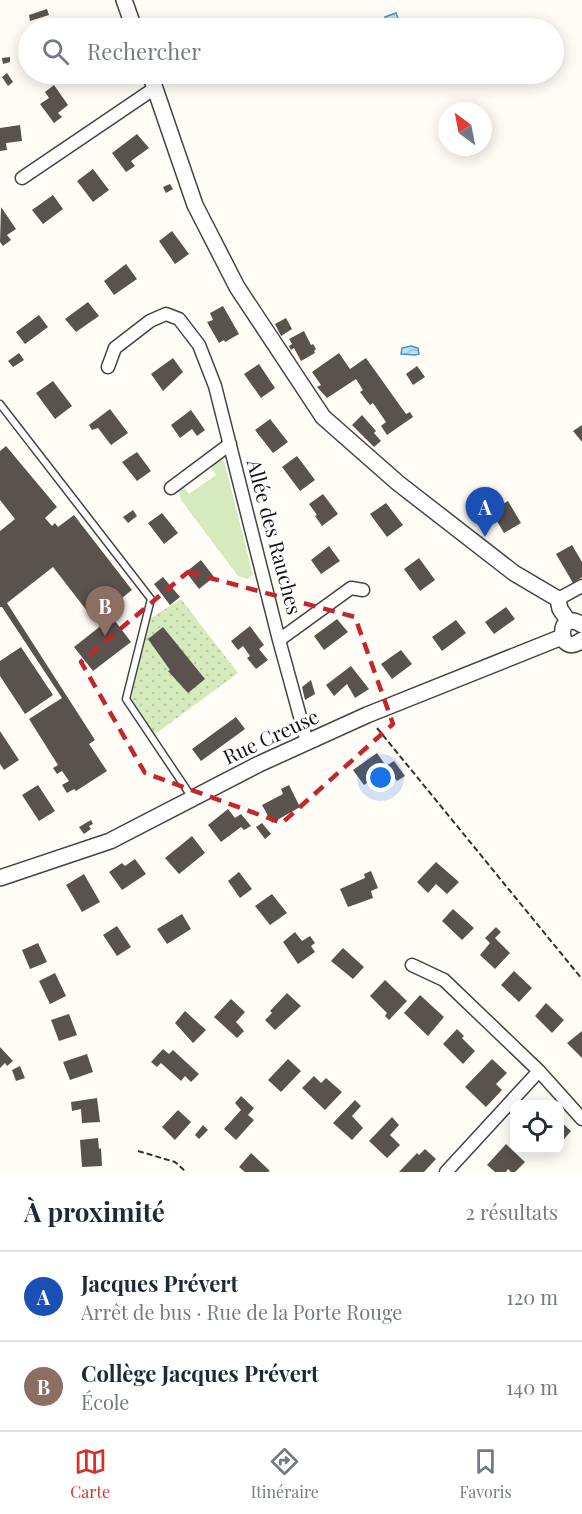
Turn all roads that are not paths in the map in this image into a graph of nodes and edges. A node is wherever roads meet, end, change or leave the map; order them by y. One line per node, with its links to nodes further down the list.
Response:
1 (124, 0): 2 (street)
2 (130, 18)
3 (148, 84): 5 (street)
4 (153, 84): 12 (street)
5 (22, 178)
6 (108, 367): 8 (street, Allée des Rauches)
7 (0, 404): 18 (lane)
8 (230, 444): 9 (street, Allée des Rauches); 15 (street, Allée des Rauches)
9 (171, 488)
10 (582, 586): 12 (street)
11 (363, 590): 15 (street, Allée des Rauches)
12 (558, 599): 13 (street)
13 (575, 623): 14 (street)
14 (562, 637): 16 (street); 17 (street, Rue Creuse)
15 (279, 640): 17 (street, Allée des Rauches)
16 (582, 640)
17 (307, 742): 18 (street, Rue Creuse)
18 (194, 799): 19 (street, Rue Creuse)
19 (0, 879)
20 (412, 965): 21 (street)
21 (540, 1071): 22 (street); 23 (street)
22 (582, 1119)
23 (446, 1172)

